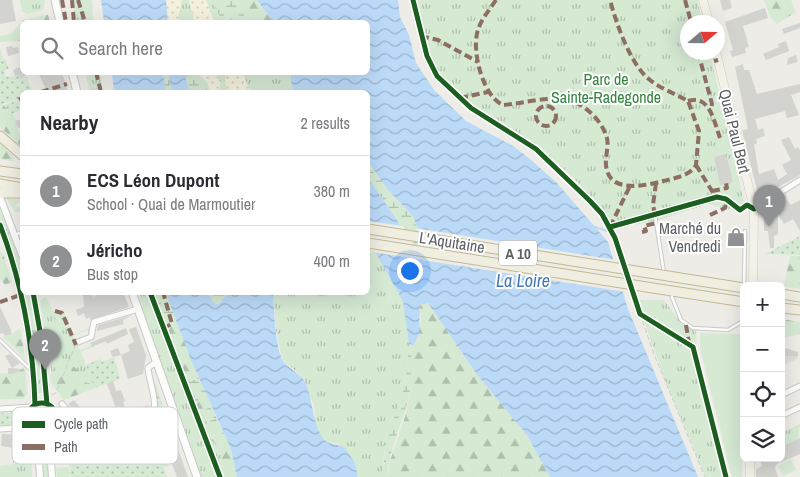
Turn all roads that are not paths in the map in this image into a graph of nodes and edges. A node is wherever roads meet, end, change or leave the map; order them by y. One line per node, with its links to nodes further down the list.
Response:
1 (55, 0): 4 (main road)
2 (703, 0): 3 (main road)
3 (707, 15)
4 (60, 20)
5 (718, 60): 16 (main road, Quai Paul Bert)
6 (73, 75): 7 (main road)
7 (76, 90)
8 (0, 136): 9 (highway)
9 (20, 153)
10 (0, 171): 11 (highway)
11 (20, 174)
12 (800, 180): 16 (street)
13 (20, 188): 14 (highway)
14 (1, 190): 15 (highway); 22 (street)
15 (20, 193)
16 (754, 209): 27 (main road, Quai Paul Bert)
17 (654, 215): 25 (lane)
18 (0, 224): 29 (street)
19 (370, 229): 25 (highway, L'Aquitaine / A 10, bridge)
20 (745, 231): 26 (lane)
21 (20, 233): 22 (lane)
22 (15, 235): 24 (street)
23 (370, 243): 30 (highway, L'Aquitaine / A 10, bridge)
24 (20, 250)
25 (667, 278): 28 (highway, L'Aquitaine / A 10)
26 (744, 282)
27 (753, 282)
28 (740, 287)
29 (20, 288)
30 (670, 289): 36 (highway, L'Aquitaine / A 10); 40 (lane)
31 (22, 295): 44 (street)
32 (34, 295): 47 (street)
33 (133, 295): 38 (main road)
34 (785, 295): 35 (highway)
35 (800, 297)
36 (740, 302)
37 (785, 308): 39 (highway)
38 (138, 309): 42 (street); 43 (main road)
39 (800, 310)
40 (740, 323)
41 (0, 340): 44 (lane)
42 (77, 344)
43 (156, 362): 53 (street); 54 (main road)
44 (33, 372): 49 (street)
45 (800, 386): 46 (street)
46 (785, 393)
47 (47, 404): 49 (street); 51 (street)
48 (62, 404): 52 (street)
49 (33, 406): 50 (street)
50 (22, 407)
51 (50, 407)
52 (64, 407)
53 (152, 407)
54 (172, 407)
55 (800, 407): 56 (street)
56 (785, 414)
57 (178, 425): 63 (main road)
58 (750, 462): 64 (main road)
59 (38, 464): 61 (street)
60 (51, 464): 62 (street)
61 (40, 477)
62 (52, 477)
63 (196, 477)
64 (750, 477)

